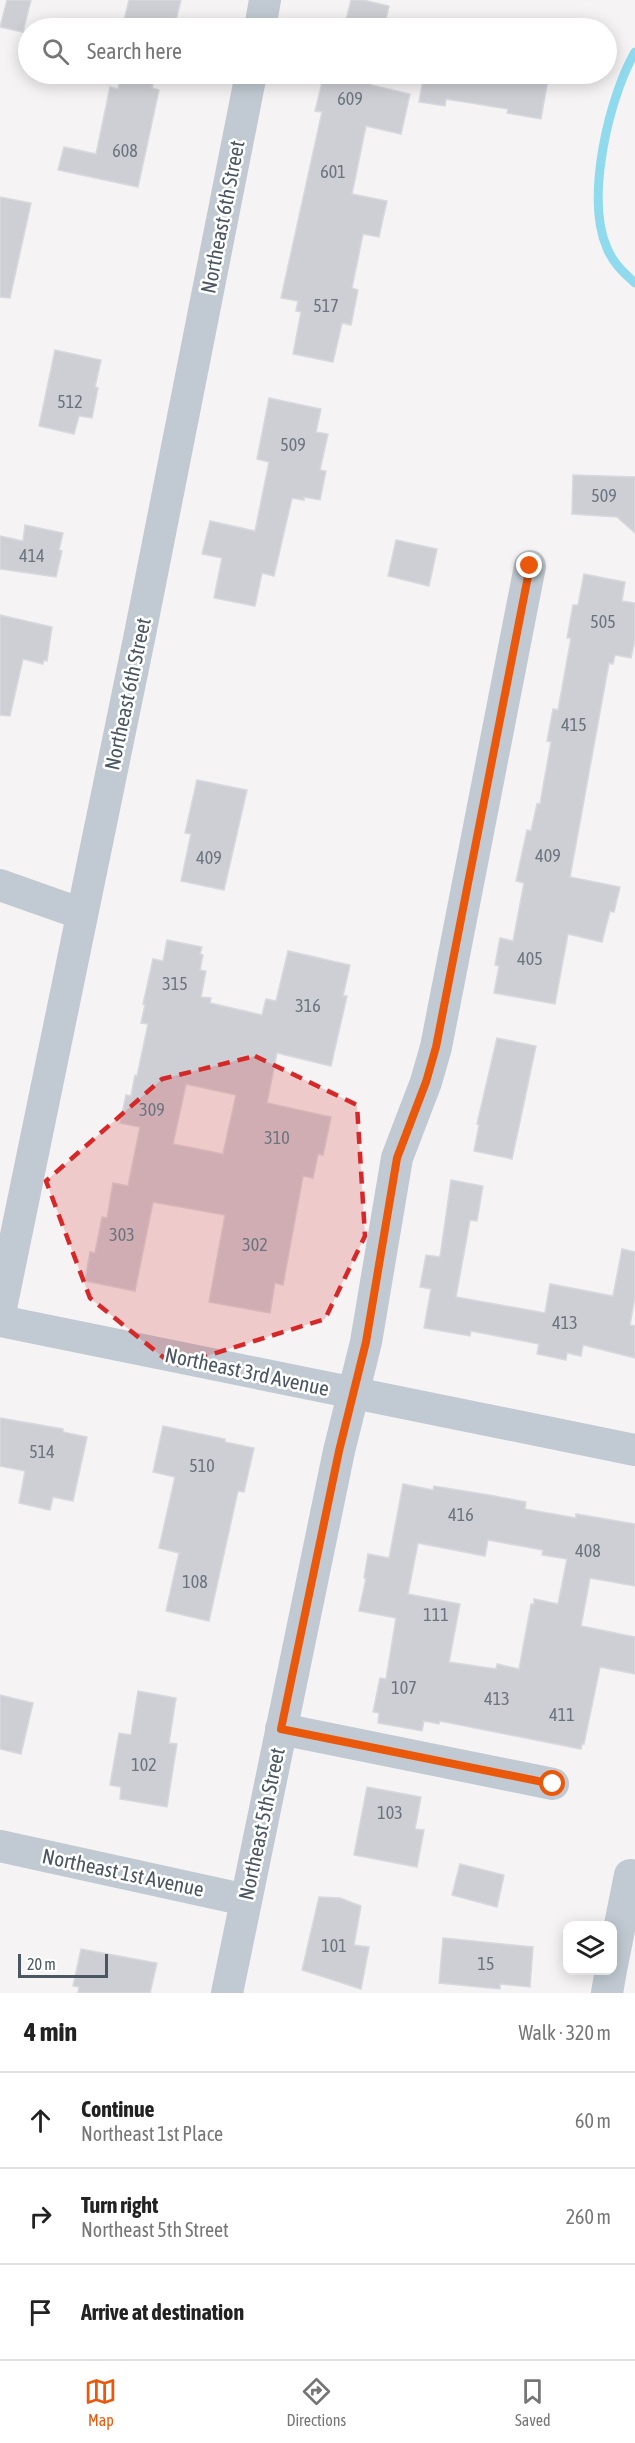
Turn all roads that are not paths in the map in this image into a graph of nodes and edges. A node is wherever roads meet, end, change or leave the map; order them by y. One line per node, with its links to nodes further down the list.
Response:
1 (265, 0): 2 (street)
2 (262, 18)
3 (249, 84): 6 (street, Northeast 6th Street)
4 (530, 566): 9 (street, Northeast 5th Street)
5 (0, 885): 6 (street)
6 (82, 914): 7 (street, Northeast 6th Street)
7 (0, 1313)
8 (0, 1322): 9 (street, Northeast 3rd Avenue)
9 (354, 1394): 10 (street, Northeast 3rd Avenue); 11 (street, Northeast 5th Street)
10 (635, 1450)
11 (281, 1729): 12 (street); 15 (street, Northeast 5th Street)
12 (553, 1784)
13 (0, 1846): 15 (street, Northeast 1st Avenue)
14 (630, 1875): 16 (street)
15 (246, 1900): 18 (street, Northeast 5th Street)
16 (617, 1940)
17 (610, 1975): 19 (street)
18 (227, 1993)
19 (607, 1993)

